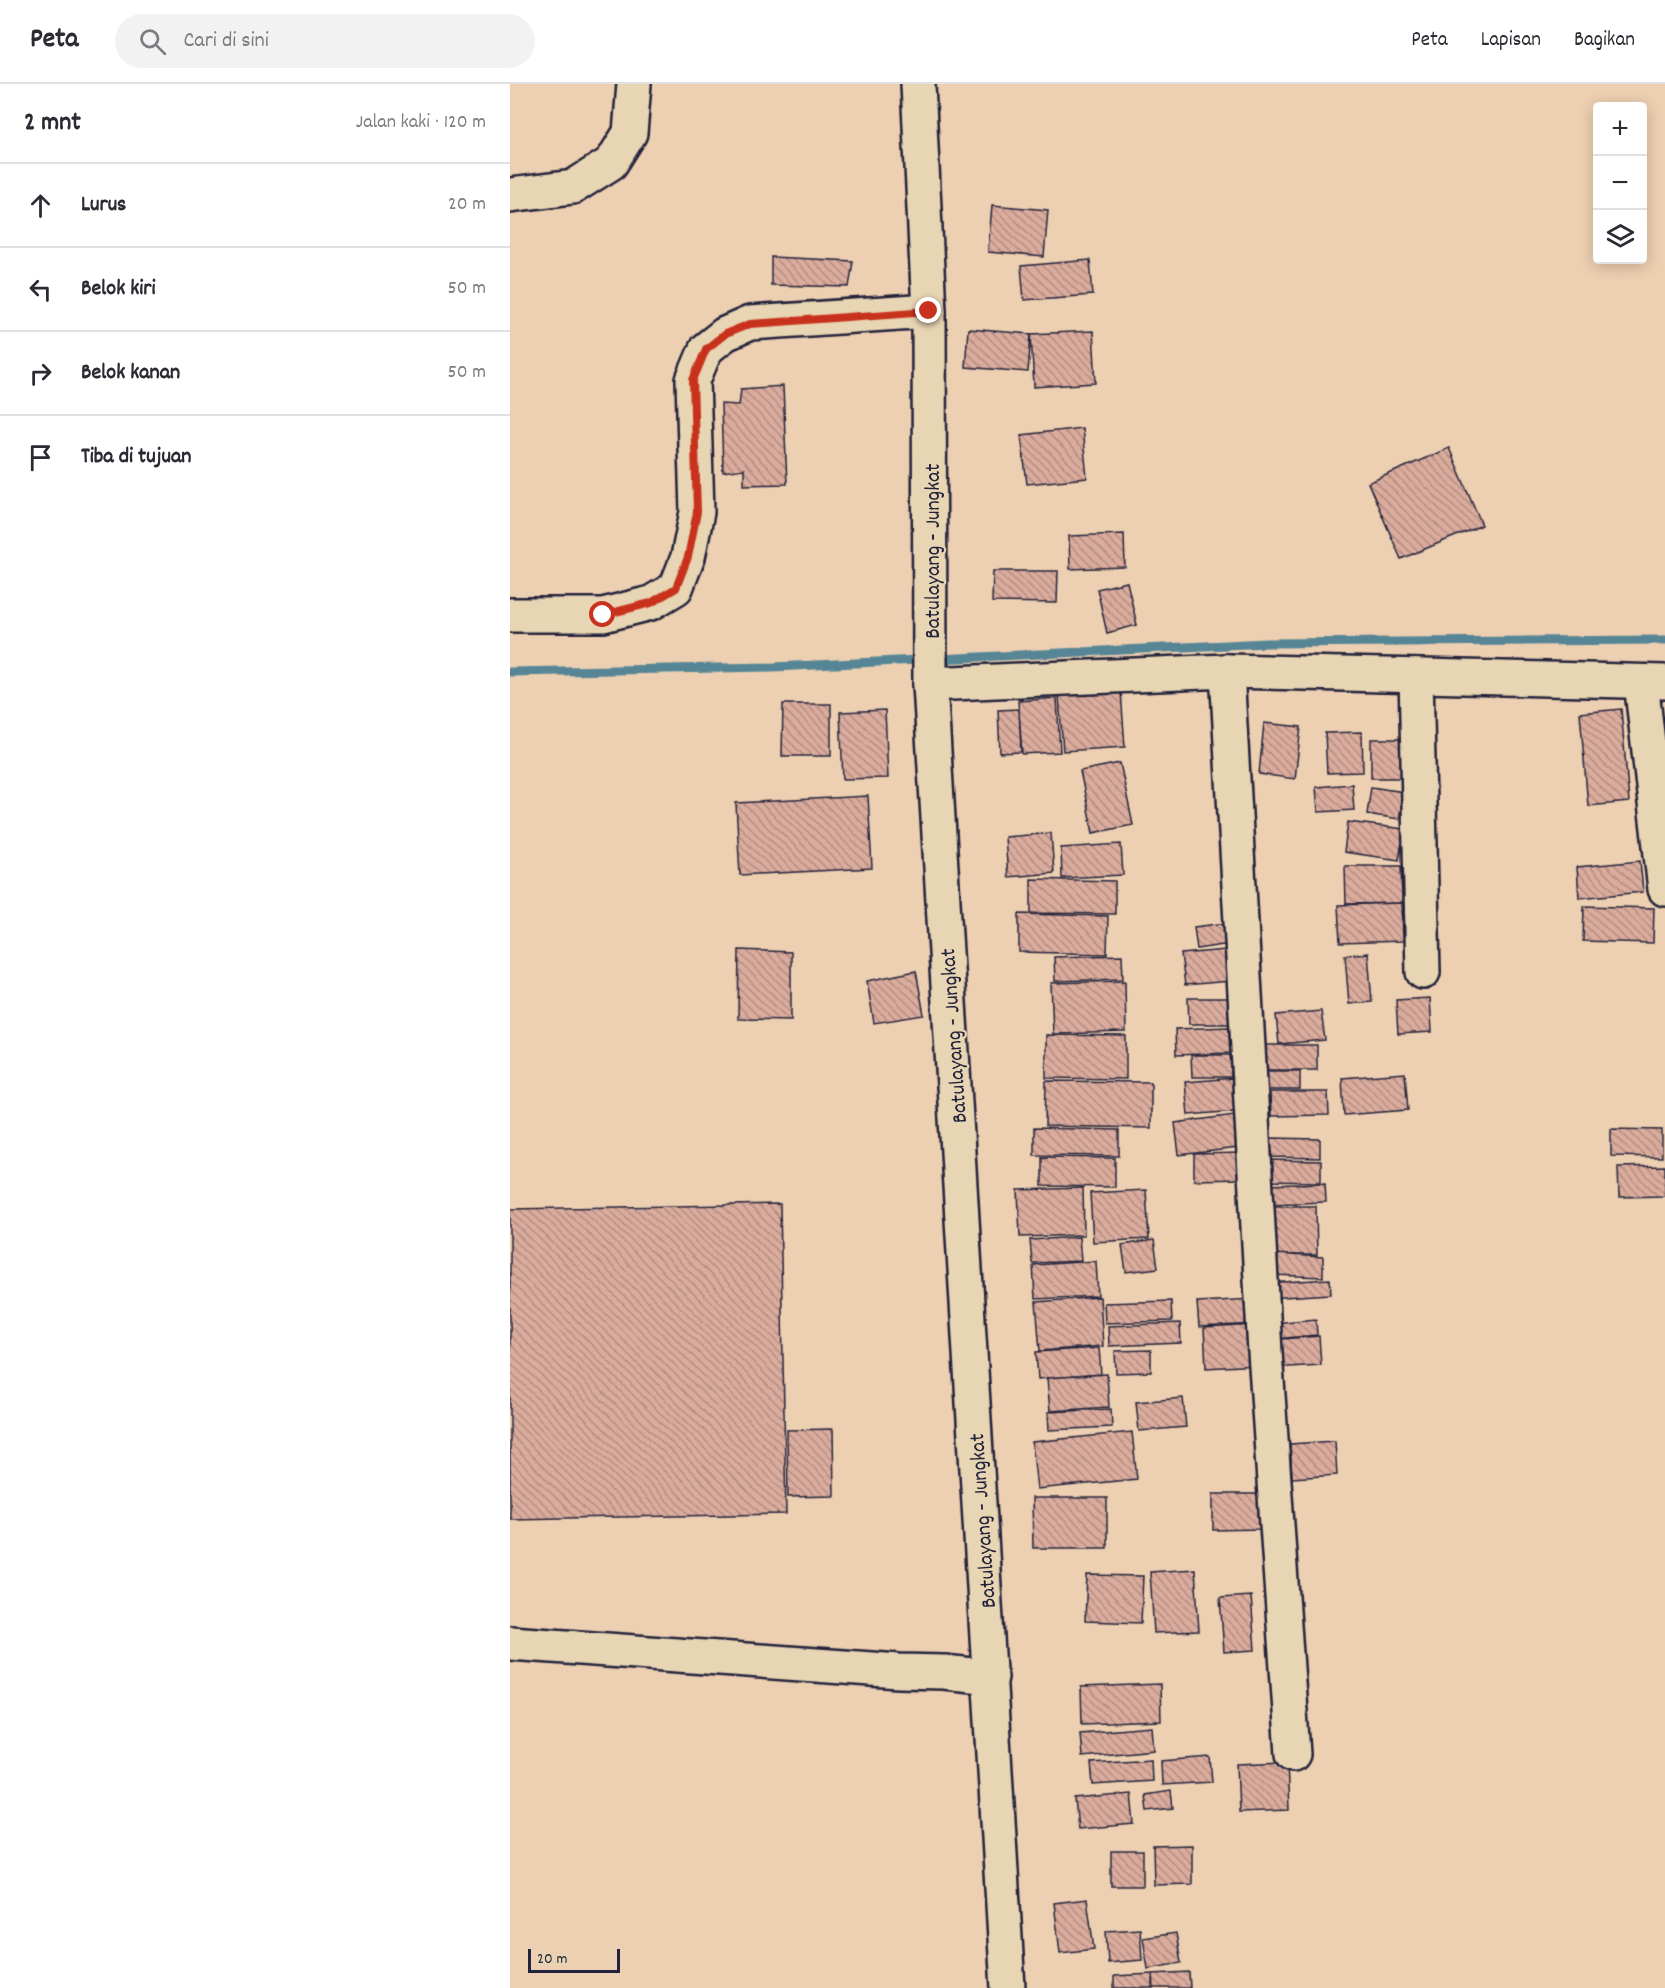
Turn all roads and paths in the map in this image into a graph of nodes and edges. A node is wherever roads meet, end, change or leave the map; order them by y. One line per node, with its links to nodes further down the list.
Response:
1 (634, 84): 3 (main road)
2 (918, 84): 4 (main road, Batulayang - Jungkat)
3 (510, 195)
4 (929, 311): 5 (main road); 6 (main road, Batulayang - Jungkat)
5 (510, 615)
6 (931, 666): 7 (main road); 13 (main road, Batulayang - Jungkat)
7 (1227, 671): 8 (main road); 14 (main road)
8 (1416, 676): 9 (main road); 11 (main road)
9 (1653, 682): 10 (main road)
10 (1665, 889)
11 (1423, 972)
12 (510, 1643): 13 (main road)
13 (991, 1677): 15 (main road, Batulayang - Jungkat)
14 (1293, 1754)
15 (1008, 1988)

